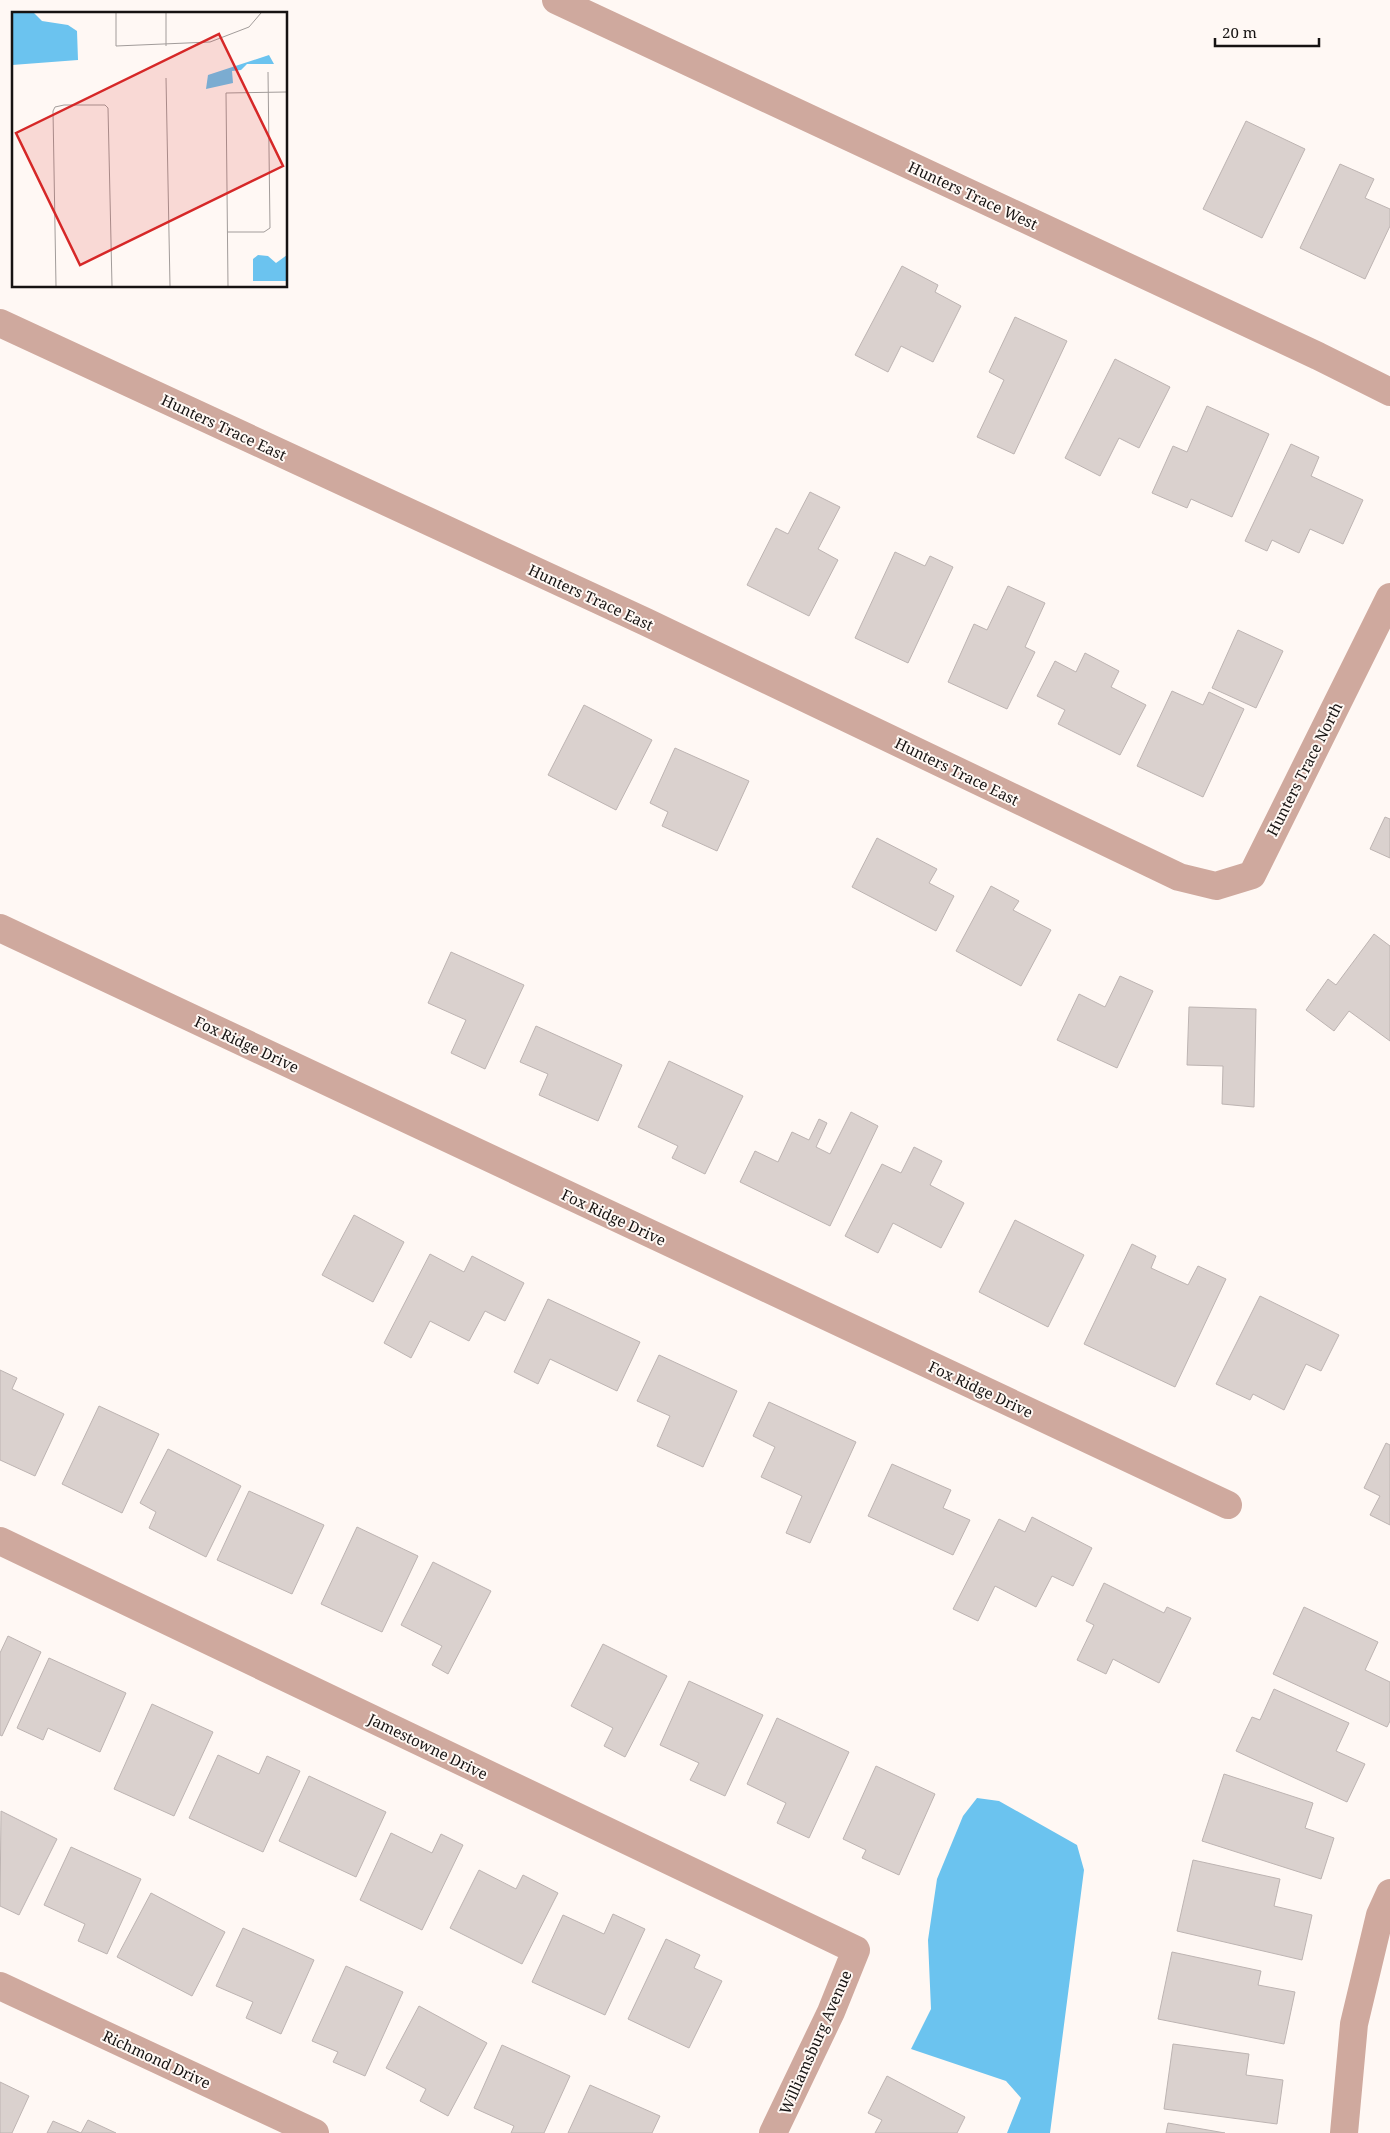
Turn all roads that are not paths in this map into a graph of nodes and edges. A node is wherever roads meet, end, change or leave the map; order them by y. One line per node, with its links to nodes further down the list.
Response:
1 (556, 0): 3 (street, Hunters Trace West)
2 (0, 323): 5 (street, Hunters Trace East)
3 (1390, 392)
4 (1390, 597): 5 (street, Hunters Trace North)
5 (1180, 877)
6 (0, 928): 7 (street, Fox Ridge Drive)
7 (1228, 1505)
8 (0, 1542): 10 (street, Jamestowne Drive)
9 (1390, 1893): 14 (street)
10 (856, 1950): 13 (street, Williamsburg Avenue)
11 (0, 1986): 12 (street, Richmond Drive)
12 (315, 2133)
13 (773, 2133)
14 (1344, 2133)

